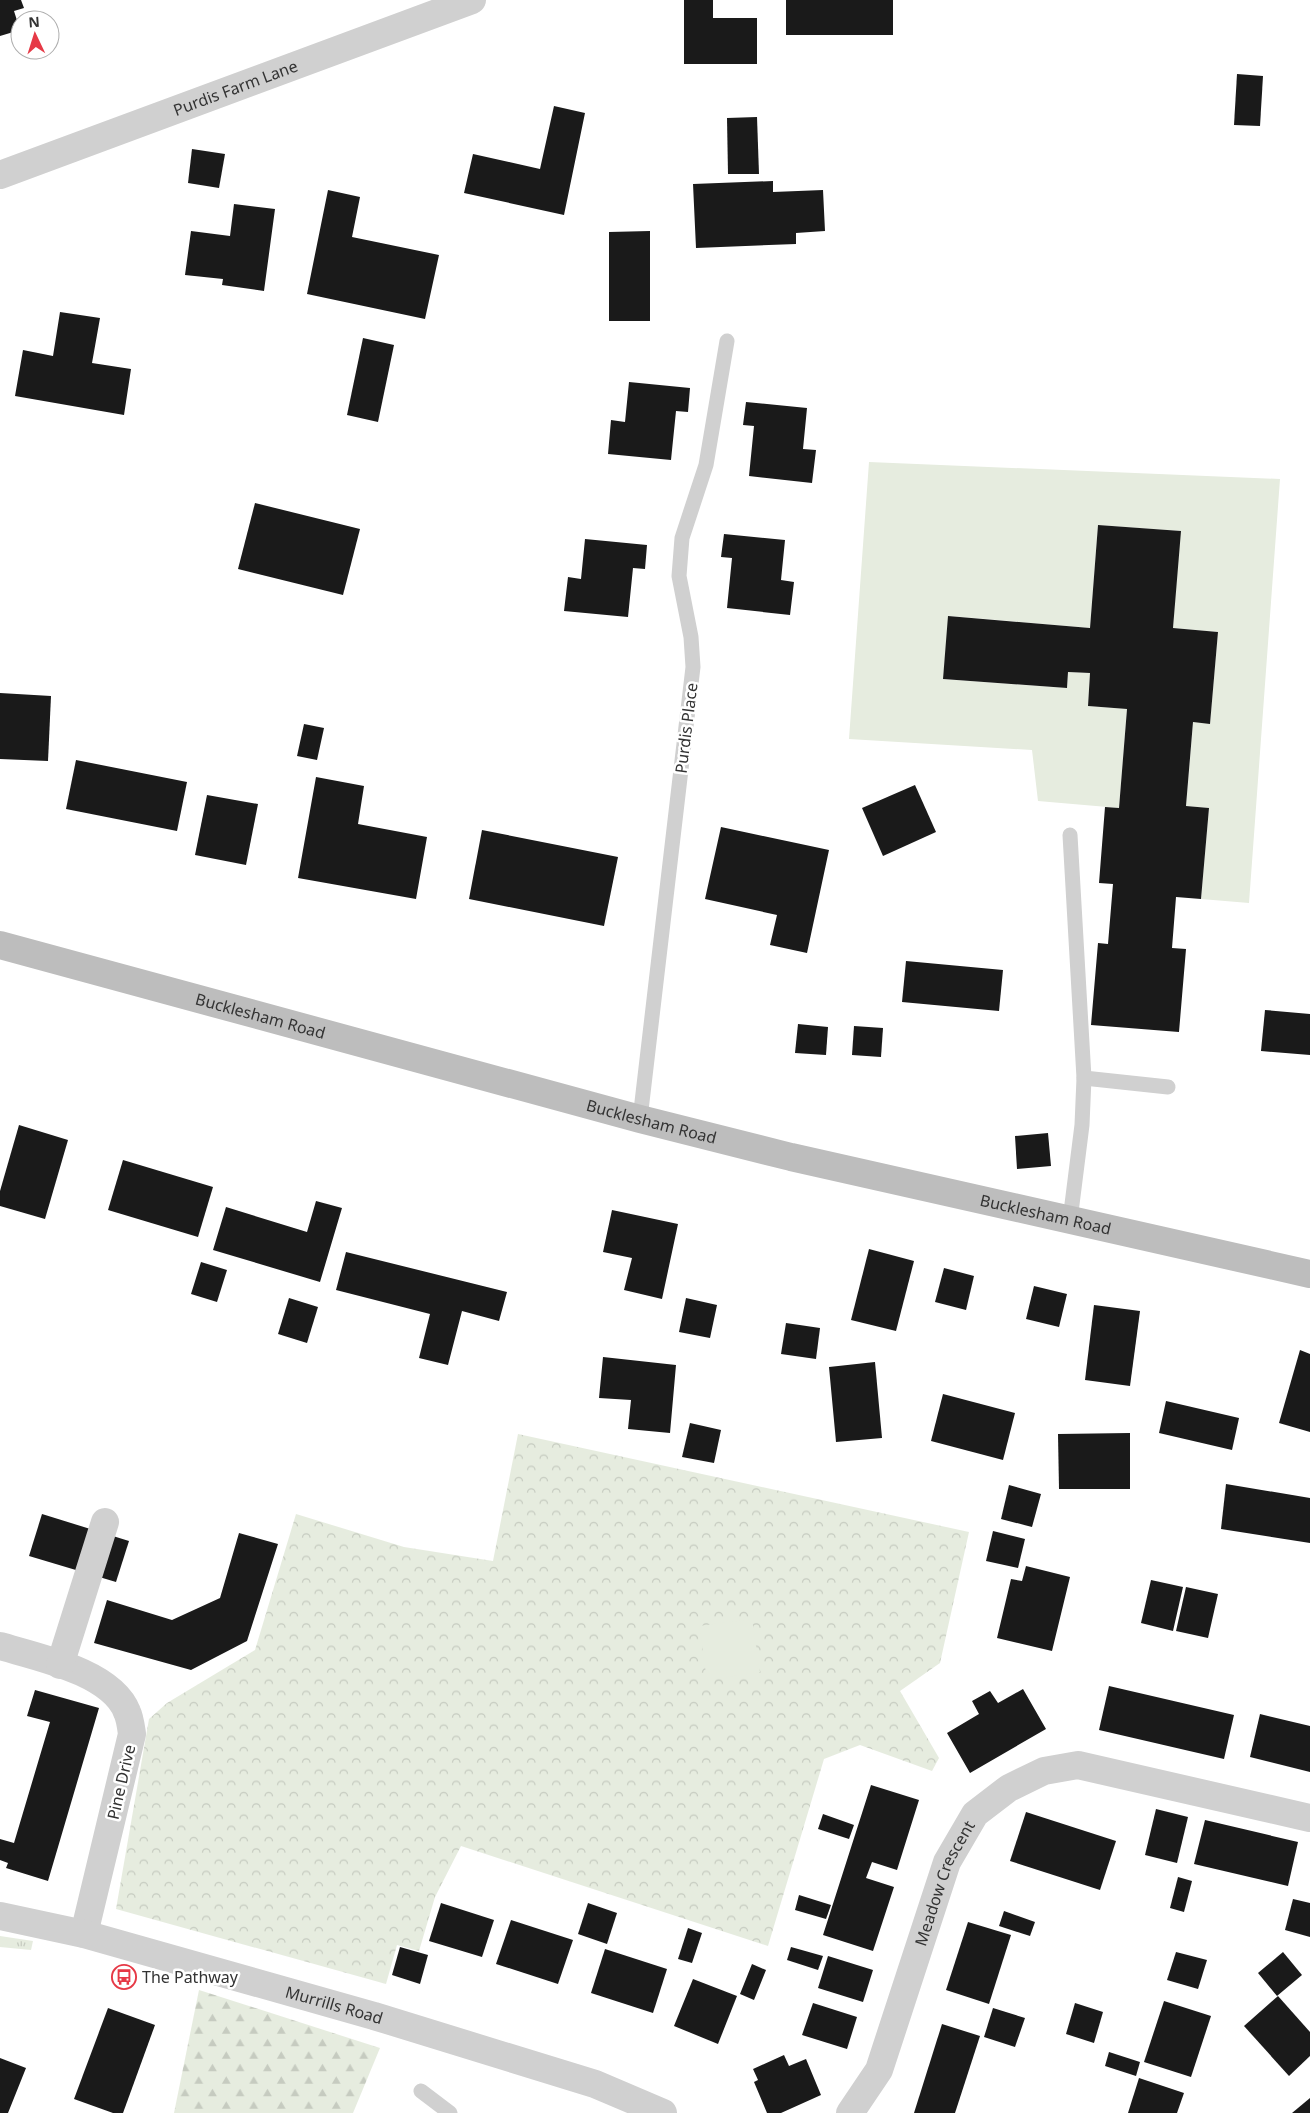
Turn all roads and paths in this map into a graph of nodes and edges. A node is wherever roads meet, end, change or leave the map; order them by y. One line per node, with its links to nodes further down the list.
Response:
1 (460, 2): 2 (street, Purdis Farm Lane)
2 (0, 175)
3 (727, 341): 8 (lane, Purdis Place)
4 (1070, 835): 6 (lane)
5 (0, 946): 8 (street, Bucklesham Road)
6 (1084, 1078): 7 (lane); 9 (lane)
7 (1168, 1087)
8 (640, 1119): 9 (street, Bucklesham Road)
9 (1070, 1220): 10 (street, Bucklesham Road)
10 (1310, 1274)
11 (105, 1522): 13 (street)
12 (0, 1646): 13 (street, Pine Drive)
13 (60, 1665): 16 (street, Pine Drive)
14 (1310, 1818): 20 (street, Meadow Crescent)
15 (0, 1916): 16 (street, Murrills Road)
16 (84, 1934): 19 (street, Murrills Road)
17 (421, 2091): 18 (lane)
18 (450, 2113)
19 (662, 2113)
20 (850, 2113)

